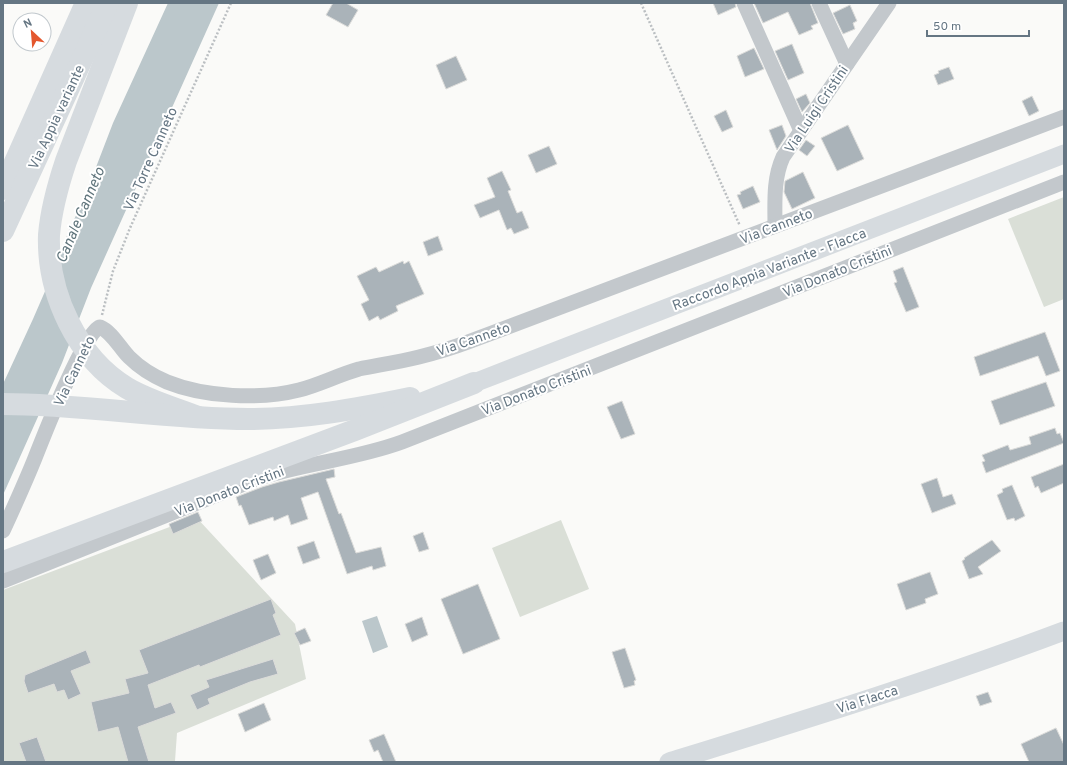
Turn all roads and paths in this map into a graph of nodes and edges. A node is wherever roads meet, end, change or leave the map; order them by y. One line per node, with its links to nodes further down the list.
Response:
1 (86, 3): 14 (highway, Via Appia variante)
2 (108, 3): 16 (highway, Via Appia variante)
3 (127, 3): 21 (highway)
4 (231, 3): 18 (path, Via Torre Canneto)
5 (641, 3): 17 (path)
6 (744, 3): 11 (street)
7 (820, 3): 9 (street)
8 (889, 3): 9 (street, Via Luigi Cristini)
9 (847, 64): 11 (street, Via Luigi Cristini)
10 (1064, 117): 15 (street, Via Canneto)
11 (801, 132): 15 (street, Via Luigi Cristini)
12 (1064, 154): 19 (main road, Raccordo Appia Variante - Flacca)
13 (1064, 182): 24 (street, Via Donato Cristini)
14 (3, 189)
15 (775, 226): 17 (street, Via Canneto)
16 (3, 231)
17 (745, 238): 18 (street, Via Canneto)
18 (100, 327): 22 (street, Via Canneto)
19 (474, 383): 21 (highway); 23 (highway)
20 (3, 404): 21 (highway)
21 (198, 417)
22 (3, 532)
23 (3, 562)
24 (3, 581)
25 (1064, 631): 26 (main road, Via Flacca)
26 (669, 762)

